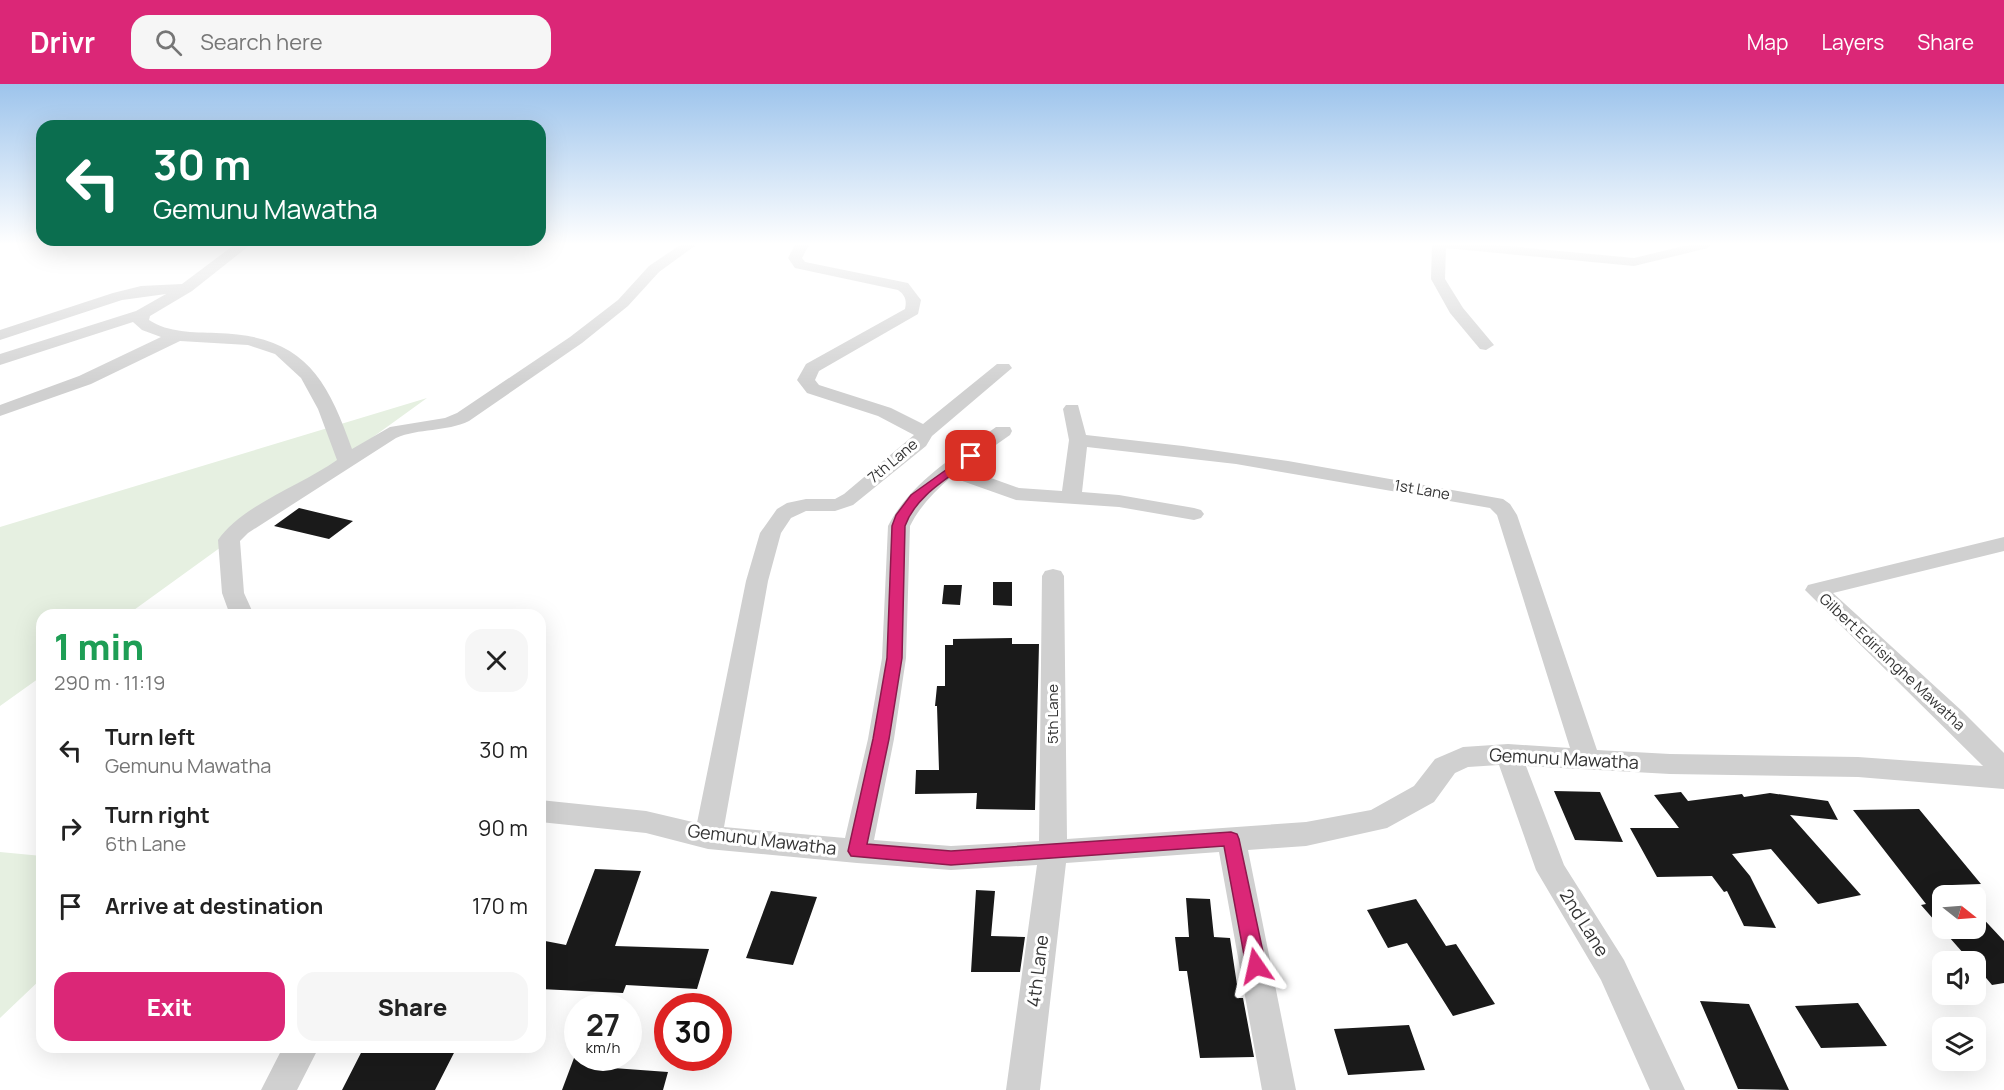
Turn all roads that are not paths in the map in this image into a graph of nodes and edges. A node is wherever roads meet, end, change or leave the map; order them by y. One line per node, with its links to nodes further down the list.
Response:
1 (137, 292): 7 (street)
2 (180, 292): 6 (street)
3 (633, 292): 17 (street)
4 (911, 292): 15 (street, 7th Lane)
5 (1446, 292): 9 (street)
6 (142, 314): 8 (street); 10 (street)
7 (0, 335)
8 (179, 335): 13 (street); 17 (street)
9 (1486, 345)
10 (0, 360)
11 (1003, 368): 15 (street)
12 (1072, 409): 16 (street)
13 (0, 411)
14 (1003, 431): 18 (street)
15 (924, 433): 29 (street, 7th Lane)
16 (1078, 440): 19 (street); 25 (street, 1st Lane)
17 (347, 462): 23 (street)
18 (950, 470): 19 (street); 31 (street)
19 (1071, 499): 20 (street)
20 (1194, 514)
21 (2004, 544): 26 (street, Gilbert Edirisinghe Mawatha)
22 (1053, 576): 32 (street, 5th Lane)
23 (240, 609)
24 (1508, 754): 25 (street, Gemunu Mawatha); 30 (street, Gemunu Mawatha); 37 (street, 2nd Lane)
25 (1587, 759): 27 (street, Gemunu Mawatha)
26 (2004, 770)
27 (2004, 778)
28 (546, 812): 29 (street, Gemunu Mawatha)
29 (708, 837): 31 (street, Gemunu Mawatha)
30 (1231, 839): 32 (street, Gemunu Mawatha); 36 (street)
31 (857, 851): 32 (street, Gemunu Mawatha)
32 (1053, 852): 35 (street, 4th Lane)
33 (299, 1053): 34 (street)
34 (278, 1090)
35 (1023, 1090)
36 (1279, 1090)
37 (1668, 1090)

